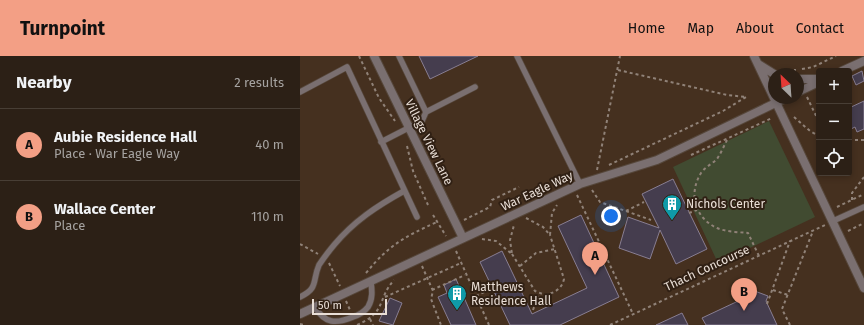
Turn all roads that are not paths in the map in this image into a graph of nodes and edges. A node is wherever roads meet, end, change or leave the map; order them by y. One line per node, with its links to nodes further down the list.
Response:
1 (374, 56): 18 (street, Village View Lane)
2 (399, 56): 17 (lane)
3 (517, 56): 20 (lane)
4 (755, 58): 7 (street); 11 (street)
5 (864, 61): 6 (street)
6 (849, 68)
7 (768, 71)
8 (804, 79): 9 (street)
9 (816, 79)
10 (816, 83): 13 (street)
11 (768, 86)
12 (475, 88): 17 (lane)
13 (804, 89)
14 (300, 92): 19 (lane)
15 (774, 104): 20 (street, War Eagle Way)
16 (776, 104): 24 (street)
17 (426, 112): 18 (lane)
18 (408, 127): 19 (lane); 25 (street, Village View Lane)
19 (381, 142): 21 (lane)
20 (580, 184): 25 (street, War Eagle Way)
21 (404, 191): 23 (lane); 28 (lane)
22 (864, 207): 24 (lane)
23 (417, 217)
24 (833, 221): 27 (street)
25 (463, 238): 26 (street, War Eagle Way)
26 (371, 282): 29 (street, War Eagle Way); 29 (lane)
27 (864, 288)
28 (300, 297)
29 (315, 307): 30 (street, War Eagle Way)
30 (300, 314)

